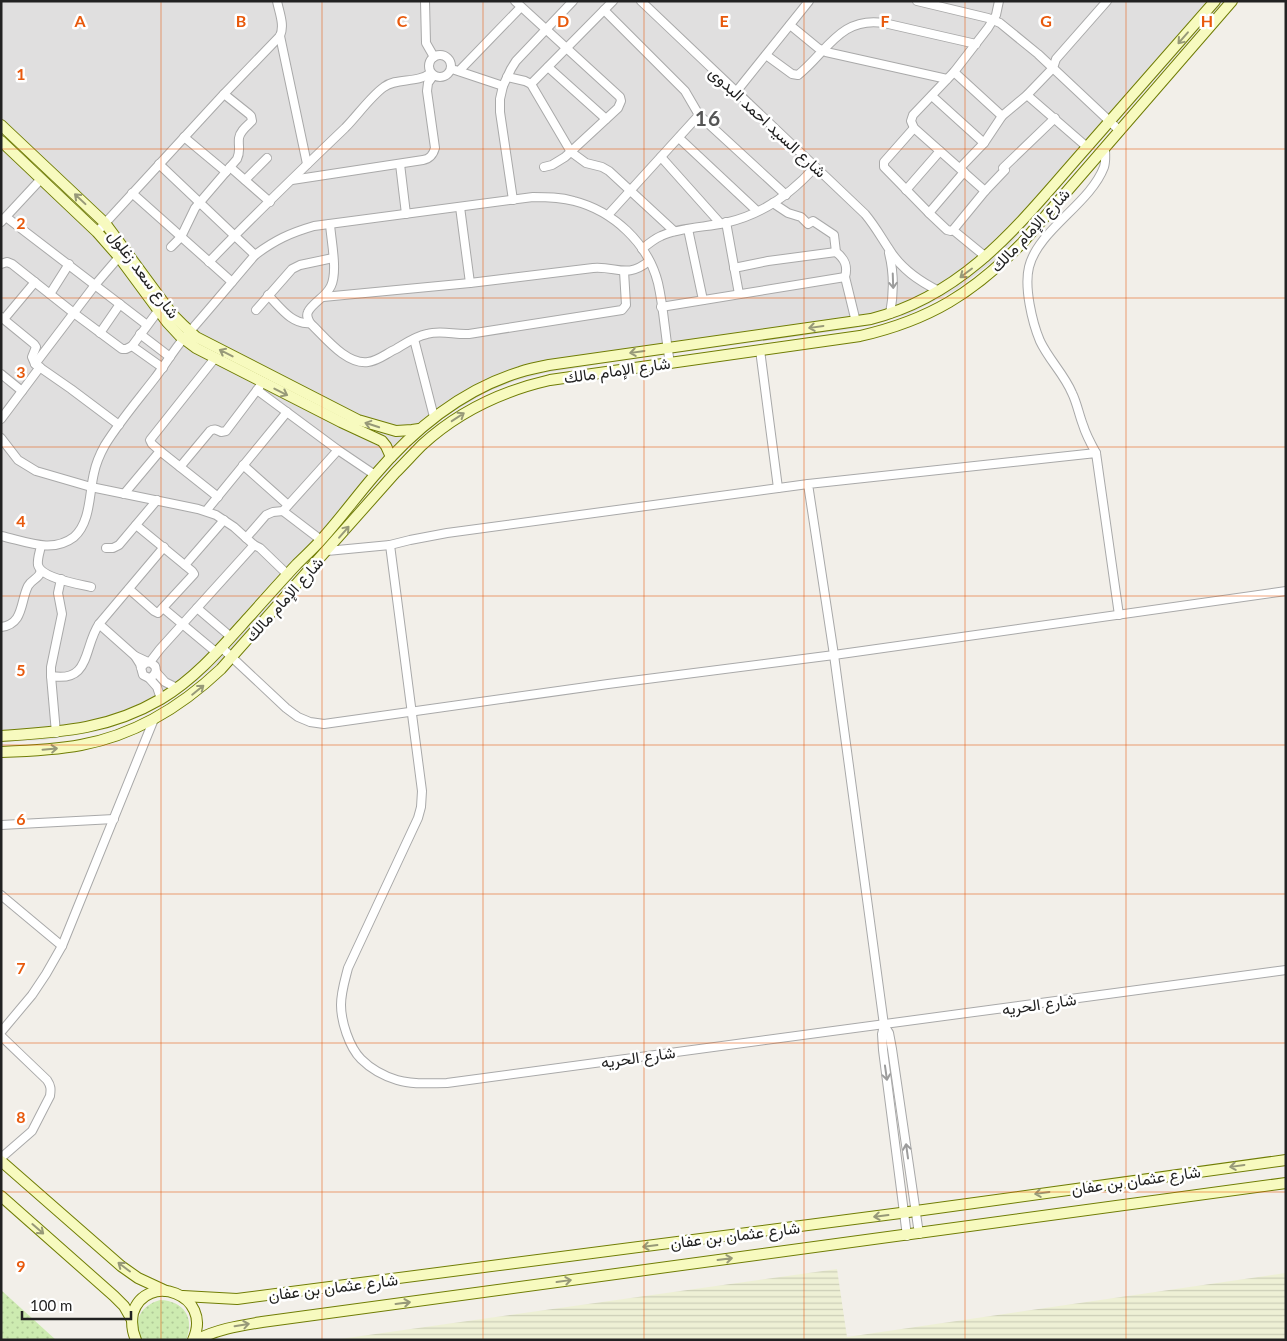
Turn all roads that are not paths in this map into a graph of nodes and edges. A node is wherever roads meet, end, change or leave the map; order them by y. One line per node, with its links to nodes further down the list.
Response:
1 (276, 1): 18 (street)
2 (425, 1): 23 (street)
3 (515, 1): 13 (street)
4 (573, 1): 17 (street)
5 (613, 1): 14 (street)
6 (641, 1): 33 (street, شارع السيد احمد البدوى)
7 (809, 1): 16 (street)
8 (916, 1): 15 (street)
9 (999, 1): 15 (street)
10 (1107, 1): 25 (street)
11 (1215, 1): 41 (street, شارع الإمام مالك, one-way to 41)
12 (1232, 1): 44 (street, شارع الإمام مالك)
13 (521, 7): 17 (street); 26 (street)
14 (604, 10): 20 (street); 37 (street)
15 (994, 20): 19 (street); 25 (street)
16 (790, 24): 21 (street); 22 (street)
17 (546, 30): 20 (street); 29 (street)
18 (280, 36): 34 (street); 56 (street)
19 (976, 44): 21 (street); 27 (street)
20 (567, 48): 24 (street); 40 (street)
21 (822, 51): 22 (street); 30 (street)
22 (766, 55): 33 (street)
23 (434, 56): 26 (street); 28 (street)
24 (548, 67): 31 (street); 40 (street)
25 (1053, 68): 35 (street); 41 (street)
26 (455, 70): 28 (street); 32 (street)
27 (954, 72): 30 (street); 38 (street)
28 (432, 74): 56 (street); 57 (street)
29 (506, 77): 31 (street); 32 (street)
30 (947, 79): 36 (street)
31 (531, 84): 52 (street)
32 (503, 86): 70 (street)
33 (736, 92): 59 (street, شارع السيد احمد البدوى)
34 (224, 94): 45 (street); 60 (street)
35 (1027, 95): 38 (street); 39 (street)
36 (932, 96): 43 (street); 48 (street)
37 (700, 115): 46 (street); 69 (street)
38 (1002, 116): 48 (street)
39 (1055, 118): 49 (street); 67 (street)
40 (606, 119): 52 (street)
41 (1110, 121): 44 (street); 49 (street, شارع الإمام مالك)
42 (1, 125): 80 (street, شارع سعد زغلول, one-way to 42)
43 (914, 128): 51 (street); 66 (street)
44 (1120, 131): 50 (street, شارع الإمام مالك)
45 (184, 137): 55 (street); 60 (street)
46 (679, 138): 53 (street); 75 (street)
47 (1, 141): 62 (street, شارع سعد زغلول)
48 (984, 143): 61 (street)
49 (1086, 147): 94 (street, شارع الإمام مالك)
50 (1105, 148): 130 (street, شارع الإمام مالك); 147 (street)
51 (940, 151): 61 (street); 66 (street)
52 (571, 152): 58 (street); 65 (street)
53 (661, 157): 65 (street); 81 (street)
54 (267, 158): 63 (street)
55 (159, 164): 68 (street); 71 (street)
56 (307, 164): 64 (street)
57 (400, 164): 64 (street); 77 (street)
58 (544, 167)
59 (815, 167): 69 (street); 90 (street, شارع السيد احمد البدوى)
60 (228, 169): 63 (street); 71 (street)
61 (962, 170): 67 (street); 76 (street)
62 (41, 179): 79 (street); 86 (street, شارع سعد زغلول)
63 (245, 180): 72 (street)
64 (292, 180): 72 (street)
65 (630, 190): 78 (street); 85 (street)
66 (906, 190): 76 (street)
67 (985, 191): 84 (street)
68 (132, 194): 80 (street); 88 (street)
69 (786, 194): 73 (street)
70 (514, 200): 74 (street); 78 (street)
71 (199, 202): 87 (street); 88 (street)
72 (270, 202): 87 (street)
73 (773, 203): 75 (street); 92 (street)
74 (460, 208): 77 (street); 106 (street)
75 (757, 211): 81 (street)
76 (929, 213): 84 (street)
77 (406, 214): 82 (street)
78 (608, 215): 91 (street)
79 (4, 219): 100 (street)
80 (105, 223): 86 (street); 126 (street, شارع سعد زغلول)
81 (723, 223): 83 (street); 101 (street)
82 (330, 224): 93 (street); 96 (street)
83 (688, 229): 85 (street); 113 (street)
84 (953, 230): 94 (street)
85 (674, 231): 91 (street)
86 (97, 232): 95 (street, شارع سعد زغلول)
87 (235, 236): 93 (street); 98 (street)
88 (181, 237): 89 (street); 98 (street)
89 (171, 247)
90 (888, 248): 108 (street, شارع السيد احمد البدوى); 119 (street, شارع السيد احمد البدوى, one-way to 119)
91 (642, 249): 97 (street)
92 (836, 252): 101 (street); 103 (street)
93 (255, 255): 105 (street)
94 (986, 256): 108 (street, شارع الإمام مالك, one-way to 108)
95 (119, 257): 107 (street); 117 (street, شارع سعد زغلول)
96 (333, 258): 111 (street); 112 (street)
97 (649, 261): 102 (street); 115 (street)
98 (210, 262): 105 (street)
99 (1, 264): 104 (street)
100 (69, 264): 107 (street); 109 (street)
101 (734, 268): 110 (street)
102 (624, 271): 106 (street); 127 (street)
103 (844, 277): 110 (street); 121 (street)
104 (35, 282): 109 (street); 120 (street)
105 (232, 282): 126 (street)
106 (470, 283): 112 (street)
107 (95, 285): 114 (street); 118 (street)
108 (940, 291): 119 (street, شارع الإمام مالك)
109 (50, 294): 118 (street)
110 (739, 294): 113 (street)
111 (268, 295): 116 (street); 122 (street)
112 (322, 297): 122 (street)
113 (703, 300): 115 (street)
114 (120, 304): 123 (street); 124 (street)
115 (661, 306): 129 (street)
116 (256, 310)
117 (158, 311): 123 (street); 126 (street, شارع سعد زغلول)
118 (75, 314): 124 (street); 134 (street)
119 (890, 314): 121 (street, شارع الإمام مالك)
120 (3, 318): 134 (street)
121 (856, 322): 129 (street, شارع الإمام مالك, one-way to 129)
122 (310, 323): 127 (street)
123 (148, 325): 125 (street)
124 (100, 333): 128 (street)
125 (140, 334): 128 (street); 131 (street)
126 (187, 335): 131 (street); 132 (street, شارع سعد زغلول); 143 (street, شارع سعد زغلول, one-way to 126)
127 (414, 339): 140 (street)
128 (132, 346): 135 (street)
129 (667, 348): 133 (street); 140 (street, شارع الإمام مالك, one-way to 140)
130 (760, 350): 133 (street, شارع الإمام مالك); 154 (street)
131 (170, 357): 135 (street)
132 (215, 358): 137 (street, شارع سعد زغلول); 146 (street)
133 (670, 363): 170 (street, شارع الإمام مالك, one-way to 133)
134 (38, 366): 138 (street); 142 (street)
135 (163, 368): 142 (street)
136 (1, 374): 138 (street)
137 (260, 386): 139 (street); 148 (street, شارع سعد زغلول, one-way to 148); 150 (street)
138 (22, 391): 141 (street)
139 (287, 412): 145 (street); 149 (street)
140 (434, 417): 143 (street, شارع الإمام مالك)
141 (1, 419)
142 (119, 425): 153 (street)
143 (420, 429): 148 (street, شارع الإمام مالك)
144 (1, 438): 153 (street)
145 (338, 450): 151 (street); 158 (street)
146 (160, 451): 150 (street); 155 (street)
147 (1096, 453): 152 (street); 184 (street)
148 (391, 457): 151 (street, شارع الإمام مالك)
149 (243, 465): 156 (street); 158 (street)
150 (180, 467): 156 (street)
151 (375, 475): 164 (street, شارع الإمام مالك)
152 (808, 484): 154 (street); 190 (street)
153 (91, 487): 155 (street); 167 (street)
154 (778, 488): 166 (street)
155 (124, 494): 157 (street)
156 (218, 497): 159 (street)
157 (157, 500): 159 (street); 161 (street)
158 (286, 508): 163 (street); 164 (street)
159 (206, 511): 160 (street)
160 (224, 520): 163 (street); 172 (street)
161 (136, 525): 168 (street); 169 (street)
162 (1, 536): 167 (street)
163 (246, 538): 165 (street)
164 (321, 540): 171 (street, شارع الإمام مالك)
165 (254, 545): 175 (street); 183 (street)
166 (390, 545): 170 (street); 200 (street, شارع الحريه)
167 (41, 546): 173 (street)
168 (164, 547): 172 (street); 178 (street)
169 (106, 548)
170 (327, 551): 174 (street, شارع الإمام مالك)
171 (297, 564): 174 (street); 175 (street, شارع الإمام مالك)
172 (185, 565): 182 (street)
173 (41, 571): 176 (street); 187 (street)
174 (307, 573): 181 (street, شارع الإمام مالك)
175 (288, 575): 180 (street, شارع الإمام مالك)
176 (61, 579): 177 (street); 196 (street)
177 (91, 587)
178 (128, 589): 182 (street); 185 (street)
179 (1286, 591): 184 (street)
180 (271, 593): 181 (street); 188 (street, شارع الإمام مالك)
181 (282, 602): 192 (street, شارع الإمام مالك)
182 (163, 608): 186 (street)
183 (197, 608): 186 (street); 188 (street)
184 (1119, 615): 190 (street)
185 (99, 624): 191 (street); 196 (street)
186 (182, 624): 189 (street); 193 (street)
187 (1, 627)
188 (231, 637): 189 (street, شارع الإمام مالك)
189 (219, 650): 192 (street); 198 (street, شارع الإمام مالك)
190 (834, 655): 200 (street); 210 (street)
191 (136, 656): 193 (street); 194 (street)
192 (232, 658): 200 (street); 201 (street, شارع الإمام مالك, one-way to 192)
193 (149, 662): 194 (street); 195 (street)
194 (141, 668): 197 (street)
195 (156, 672): 197 (street); 198 (street)
196 (51, 676): 202 (street)
197 (149, 678): 199 (street)
198 (177, 688): 199 (street, شارع الإمام مالك)
199 (161, 699): 202 (street, شارع الإمام مالك)
200 (412, 712): 210 (street, شارع الحريه)
201 (154, 719): 204 (street, شارع الإمام مالك, one-way to 201); 205 (street)
202 (56, 733): 203 (street, شارع الإمام مالك)
203 (1, 736)
204 (1, 752)
205 (114, 819): 206 (street); 208 (street)
206 (1, 825)
207 (1, 895): 208 (street)
208 (62, 946): 211 (street)
209 (1286, 970): 210 (street, شارع الحريه)
210 (884, 1025): 216 (street, one-way to 210); 217 (street, one-way to 217)
211 (1, 1034): 212 (street)
212 (1, 1160): 220 (street, one-way to 212)
213 (1286, 1160): 216 (street, شارع عثمان بن عفان, one-way to 216)
214 (1286, 1183): 218 (street, شارع عثمان بن عفان)
215 (1, 1196): 222 (street, one-way to 222)
216 (916, 1211): 217 (street, شارع عثمان بن عفان); 218 (street)
217 (904, 1213): 219 (street); 221 (street, شارع عثمان بن عفان, one-way to 221)
218 (919, 1234): 219 (street, شارع عثمان بن عفان)
219 (907, 1236): 224 (street, شارع عثمان بن عفان, one-way to 219)
220 (166, 1291): 221 (street, شارع عثمان بن عفان); 222 (street)
221 (183, 1296): 224 (street)
222 (132, 1320): 223 (street)
223 (136, 1340)
224 (194, 1340)

